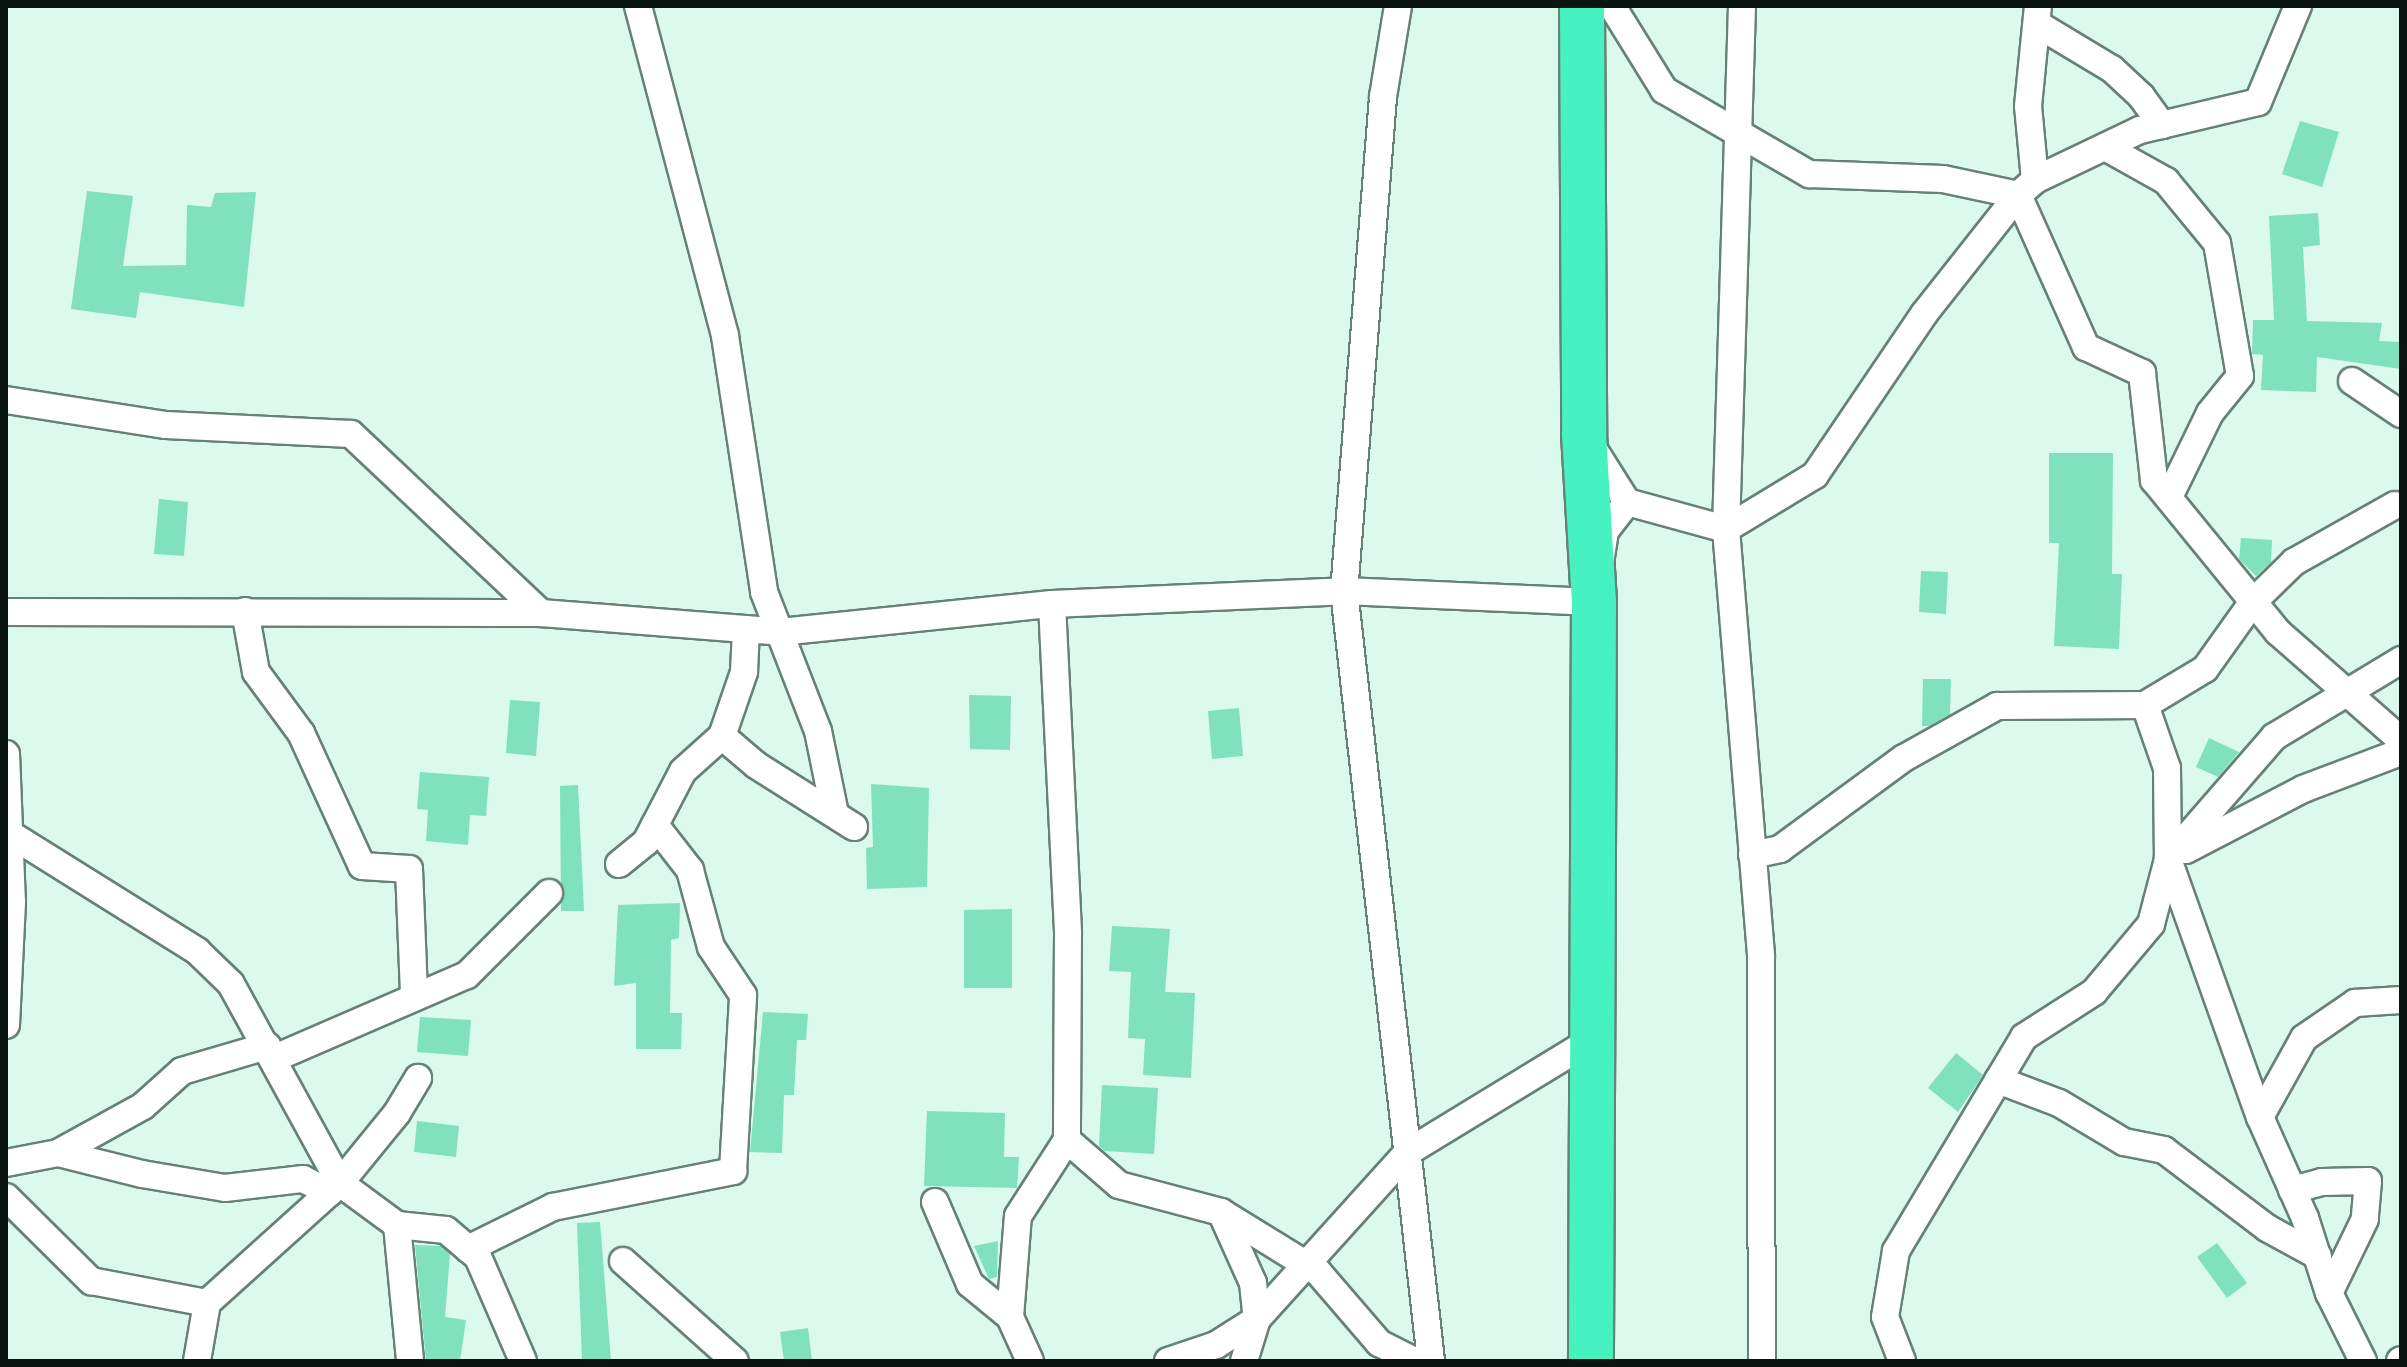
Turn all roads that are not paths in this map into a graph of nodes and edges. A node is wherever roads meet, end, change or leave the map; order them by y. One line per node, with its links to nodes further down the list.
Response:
1 (638, 6): 28 (street)
2 (1398, 6): 20 (street)
3 (1582, 6): 15 (highway)
4 (1612, 6): 9 (street)
5 (1742, 6): 9 (street)
6 (2298, 6): 8 (street)
7 (2038, 15): 8 (street); 11 (street)
8 (2162, 125): 10 (street)
9 (1735, 131): 11 (street); 19 (street)
10 (2105, 147): 11 (street); 16 (street)
11 (2026, 187): 16 (street); 19 (street)
12 (2352, 381): 14 (street)
13 (6, 400): 26 (street)
14 (2401, 414)
15 (1584, 434): 17 (street); 21 (highway)
16 (2169, 497): 22 (street)
17 (1628, 502): 19 (street); 21 (street)
18 (2395, 505): 22 (street)
19 (1726, 529): 40 (street)
20 (1344, 591): 21 (street); 23 (street); 53 (street)
21 (1594, 602): 47 (highway)
22 (2252, 603): 30 (street); 31 (street)
23 (1052, 604): 28 (street); 52 (street)
24 (245, 611): 25 (street); 26 (street); 44 (street)
25 (6, 612)
26 (541, 613): 27 (street)
27 (746, 629): 28 (street); 32 (street)
28 (780, 632): 36 (street)
29 (2401, 660): 30 (street)
30 (2342, 692): 33 (street); 41 (street)
31 (2145, 705): 40 (street); 41 (street)
32 (722, 736): 36 (street); 37 (street)
33 (2401, 740)
34 (2401, 752): 41 (street)
35 (6, 754): 39 (street)
36 (834, 809): 38 (street)
37 (655, 825): 42 (street); 62 (street)
38 (854, 827)
39 (10, 834): 46 (street); 48 (street)
40 (1752, 855): 80 (street)
41 (2168, 859): 50 (street); 51 (street)
42 (619, 864)
43 (549, 893): 44 (street)
44 (414, 995): 48 (street)
45 (2401, 1000): 51 (street)
46 (6, 1025)
47 (1588, 1042): 53 (street); 79 (highway)
48 (271, 1052): 54 (street); 56 (street)
49 (418, 1078): 56 (street)
50 (1998, 1080): 63 (street); 81 (street)
51 (2260, 1117): 57 (street)
52 (1067, 1140): 60 (street); 68 (street)
53 (1408, 1152): 65 (street); 78 (street)
54 (58, 1153): 55 (street); 56 (street)
55 (6, 1163)
56 (335, 1188): 61 (street); 67 (street)
57 (2292, 1190): 63 (street); 66 (street)
58 (6, 1197): 67 (street)
59 (935, 1202): 68 (street)
60 (1221, 1212): 65 (street); 69 (street)
61 (397, 1225): 62 (street); 71 (street)
62 (468, 1249): 72 (street)
63 (2318, 1256): 66 (street)
64 (623, 1261): 73 (street)
65 (1303, 1264): 69 (street); 77 (street)
66 (2329, 1293): 82 (street)
67 (207, 1303): 70 (street)
68 (1010, 1317): 74 (street)
69 (1257, 1319): 75 (street); 76 (street)
70 (197, 1361)
71 (410, 1361)
72 (523, 1361)
73 (735, 1361)
74 (1030, 1361)
75 (1168, 1361)
76 (1244, 1361)
77 (1414, 1361)
78 (1431, 1361)
79 (1591, 1361)
80 (1762, 1361)
81 (1902, 1361)
82 (2363, 1361)

